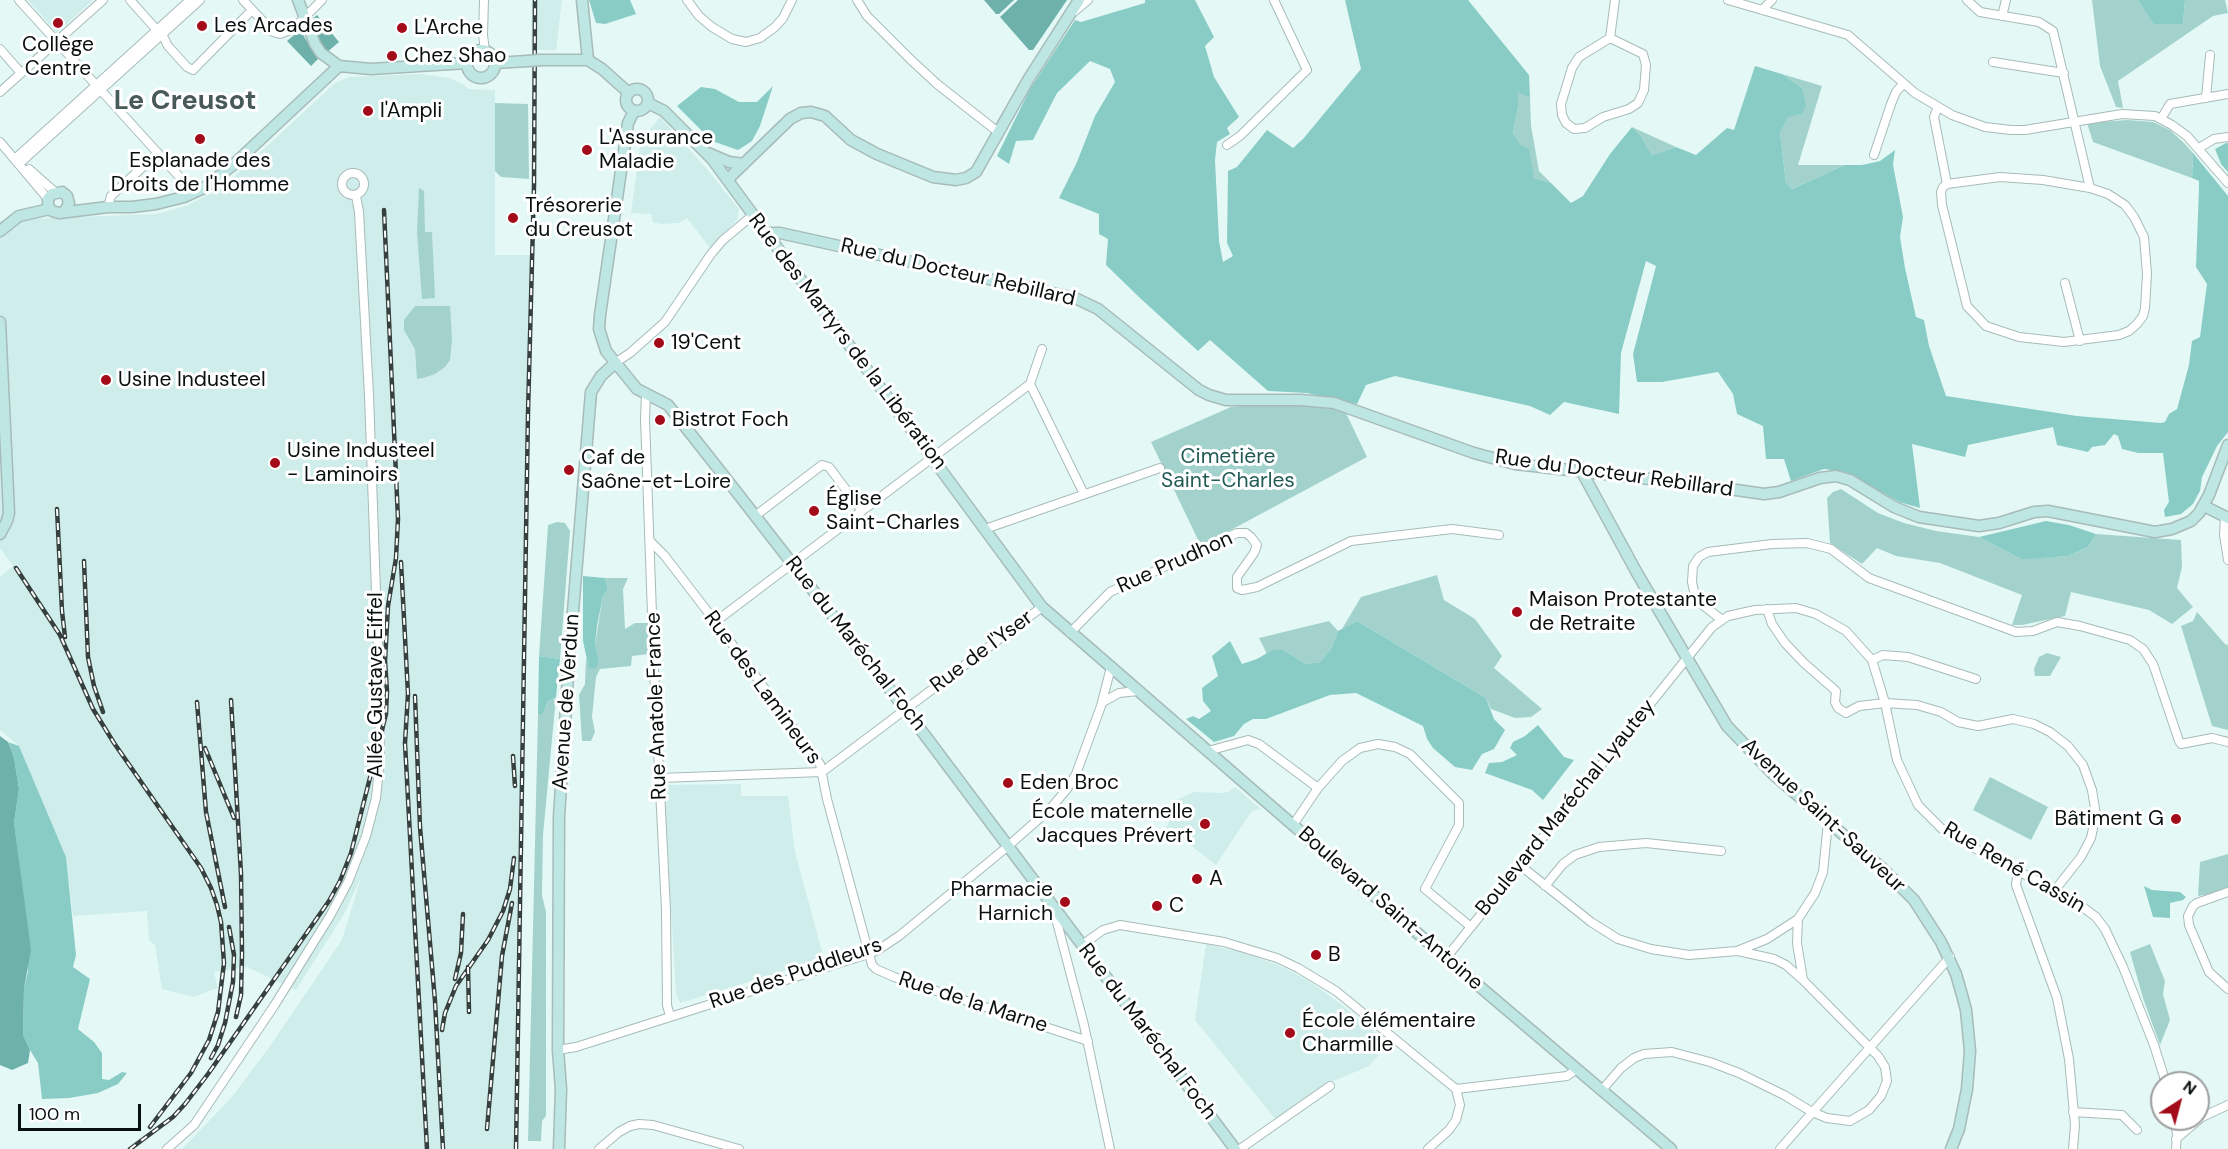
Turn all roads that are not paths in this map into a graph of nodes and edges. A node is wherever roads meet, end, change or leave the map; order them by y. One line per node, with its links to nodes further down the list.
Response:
1 (19, 0): 29 (street)
2 (103, 0): 29 (street)
3 (130, 0): 27 (street)
4 (190, 0): 27 (street)
5 (200, 0): 27 (street)
6 (243, 0): 22 (street)
7 (322, 0): 26 (street)
8 (484, 0): 31 (street)
9 (582, 0): 33 (main road)
10 (687, 0): 11 (street)
11 (792, 0)
12 (857, 0): 51 (street)
13 (1079, 0): 24 (main road)
14 (1088, 0): 24 (street)
15 (1274, 0): 54 (street)
16 (1615, 0): 28 (street)
17 (1728, 0): 23 (street)
18 (1772, 0): 23 (street)
19 (1967, 0): 25 (street)
20 (2006, 0): 25 (street)
21 (298, 1): 26 (main road)
22 (252, 10): 26 (street); 27 (street)
23 (1762, 10): 40 (street)
24 (1069, 15): 51 (main road)
25 (2002, 16): 39 (street)
26 (304, 18): 37 (main road)
27 (159, 32): 41 (street)
28 (1610, 38): 28 (street)
29 (57, 42): 38 (street); 41 (street)
30 (0, 49): 38 (street)
31 (485, 51): 35 (main road); 36 (main road)
32 (2210, 55): 45 (street)
33 (588, 60): 36 (main road, bridge); 43 (main road)
34 (1993, 62): 39 (street)
35 (467, 63): 36 (main road); 37 (main road)
36 (498, 63)
37 (339, 66): 65 (main road)
38 (21, 73): 42 (street)
39 (2064, 73): 50 (street)
40 (1903, 84): 47 (street); 58 (street)
41 (99, 87): 57 (street); 59 (street)
42 (0, 92)
43 (629, 93): 46 (main road); 48 (main road)
44 (2228, 94): 45 (street)
45 (2206, 98): 49 (street)
46 (648, 103): 48 (main road); 56 (main road, Rue des Martyrs de la Libération)
47 (1938, 107): 50 (street); 63 (street)
48 (634, 111): 78 (main road, Rue du Maréchal Foch)
49 (2161, 119): 50 (street); 55 (street)
50 (2075, 120): 64 (street)
51 (998, 132): 60 (main road)
52 (2228, 137): 55 (street)
53 (0, 142): 59 (street)
54 (1227, 145)
55 (2199, 148): 62 (street)
56 (705, 151): 60 (main road); 61 (main road, Rue des Martyrs de la Libération)
57 (158, 153): 65 (street); 69 (street)
58 (1874, 155)
59 (18, 161): 67 (street)
60 (744, 164): 61 (main road)
61 (728, 179): 71 (main road, Rue des Martyrs de la Libération)
62 (2228, 183)
63 (1947, 184): 64 (street); 76 (street)
64 (2090, 188): 76 (street)
65 (194, 193): 69 (main road)
66 (356, 196): 148 (street, Allée Gustave Eiffel)
67 (51, 200): 68 (main road); 70 (main road); 72 (main road)
68 (69, 200): 69 (main road); 70 (main road)
69 (108, 207): 70 (main road)
70 (65, 211)
71 (753, 215): 73 (main road, Rue des Martyrs de la Libération); 78 (street)
72 (0, 231)
73 (765, 233): 82 (main road, Rue des Martyrs de la Libération); 84 (main road, Rue du Docteur Rebillard)
74 (2065, 283): 76 (street)
75 (0, 322): 91 (main road)
76 (2080, 341)
77 (1042, 349): 79 (street)
78 (615, 363): 80 (main road, Rue du Maréchal Foch); 136 (main road, Avenue de Verdun)
79 (1030, 384): 82 (street); 85 (street)
80 (646, 395): 88 (main road, Rue du Maréchal Foch); 93 (street, Rue Anatole France)
81 (2228, 445): 86 (main road, Rue du Docteur Rebillard)
82 (933, 457): 87 (street); 90 (main road, Rue des Martyrs de la Libération)
83 (1160, 468): 85 (street)
84 (1582, 472): 86 (main road, Rue du Docteur Rebillard); 101 (main road, Avenue Saint-Sauveur)
85 (1084, 494): 90 (street)
86 (2204, 506): 89 (main road)
87 (862, 511): 88 (street); 95 (street)
88 (755, 516): 95 (main road, Rue du Maréchal Foch)
89 (2226, 518): 94 (street)
90 (985, 529): 96 (main road, Rue des Martyrs de la Libération)
91 (0, 534)
92 (1499, 535): 100 (street, Rue Prudhon)
93 (651, 542): 99 (street, Rue des Lamineurs); 112 (street, Rue Anatole France)
94 (2228, 560)
95 (792, 563): 99 (street); 108 (main road, Rue du Maréchal Foch)
96 (1042, 607): 100 (main road, Rue des Martyrs de la Libération); 108 (street, Rue de l'Yser)
97 (1767, 609): 98 (street, Rue René Cassin); 102 (street, Rue René Cassin); 107 (street)
98 (1722, 620): 101 (street, Rue René Cassin); 109 (street)
99 (715, 622): 111 (street, Rue des Lamineurs)
100 (1070, 633): 103 (main road, Rue des Martyrs de la Libération)
101 (1686, 658): 114 (main road, Avenue Saint-Sauveur); 118 (street, Boulevard Maréchal Lyautey)
102 (1872, 660): 104 (street); 107 (street, Rue René Cassin)
103 (1111, 667): 105 (main road, Boulevard Saint-Antoine); 106 (street)
104 (1976, 679)
105 (1138, 691): 106 (street); 110 (main road, Boulevard Saint-Antoine)
106 (1103, 702): 116 (street)
107 (1885, 703): 119 (street, Rue René Cassin); 121 (street)
108 (906, 710): 111 (street, Rue de l'Yser); 116 (main road, Rue du Maréchal Foch)
109 (2228, 742)
110 (1208, 751): 113 (street); 115 (main road, Boulevard Saint-Antoine)
111 (822, 772): 112 (street); 128 (street, Rue des Lamineurs)
112 (660, 778): 133 (street, Rue Anatole France)
113 (1318, 789): 115 (street); 125 (street)
114 (1828, 822): 124 (street); 129 (main road, Avenue Saint-Sauveur)
115 (1293, 825): 130 (main road, Boulevard Saint-Antoine)
116 (1007, 847): 123 (main road, Rue du Maréchal Foch); 128 (street, Rue des Puddleurs)
117 (1721, 851): 120 (street)
118 (1521, 866): 120 (street); 125 (street, Boulevard Maréchal Lyautey)
119 (2018, 871): 121 (street, Rue René Cassin); 144 (street)
120 (1545, 885): 127 (street)
121 (2055, 890): 138 (street, Rue René Cassin)
122 (2228, 892): 132 (street)
123 (1054, 906): 126 (main road, Rue du Maréchal Foch); 134 (street)
124 (1798, 919): 127 (street); 131 (street)
125 (1472, 927): 130 (street, Boulevard Maréchal Lyautey)
126 (1082, 945): 140 (street); 154 (main road, Rue du Maréchal Foch)
127 (1737, 951): 131 (street)
128 (868, 954): 133 (street, Rue des Puddleurs); 134 (street, Rue de la Marne)
129 (1950, 957): 135 (street); 159 (main road, Avenue Saint-Sauveur)
130 (1446, 958): 137 (main road, Boulevard Saint-Antoine)
131 (1803, 980): 135 (street)
132 (2228, 989)
133 (670, 1016): 136 (street, Rue des Puddleurs)
134 (1088, 1041): 153 (street)
135 (1870, 1047): 143 (street); 143 (street)
136 (558, 1050): 149 (main road, Avenue de Verdun); 150 (main road, Avenue de Verdun)
137 (1577, 1069): 140 (street); 141 (main road, Boulevard Saint-Antoine)
138 (2162, 1071)
139 (1330, 1086): 155 (street)
140 (1456, 1089): 156 (street)
141 (1602, 1090): 143 (street); 157 (main road, Boulevard Saint-Antoine)
142 (2228, 1105): 147 (street)
143 (1812, 1112): 158 (street)
144 (2073, 1112): 145 (street); 160 (street)
145 (2137, 1130)
146 (2175, 1131): 147 (street)
147 (2176, 1139): 161 (street)
148 (167, 1149)
149 (553, 1149)
150 (559, 1149)
151 (599, 1149): 152 (street)
152 (739, 1149)
153 (1110, 1149)
154 (1234, 1149)
155 (1240, 1149)
156 (1428, 1149)
157 (1671, 1149)
158 (1780, 1149)
159 (1951, 1149)
160 (2073, 1149)
161 (2176, 1149)

